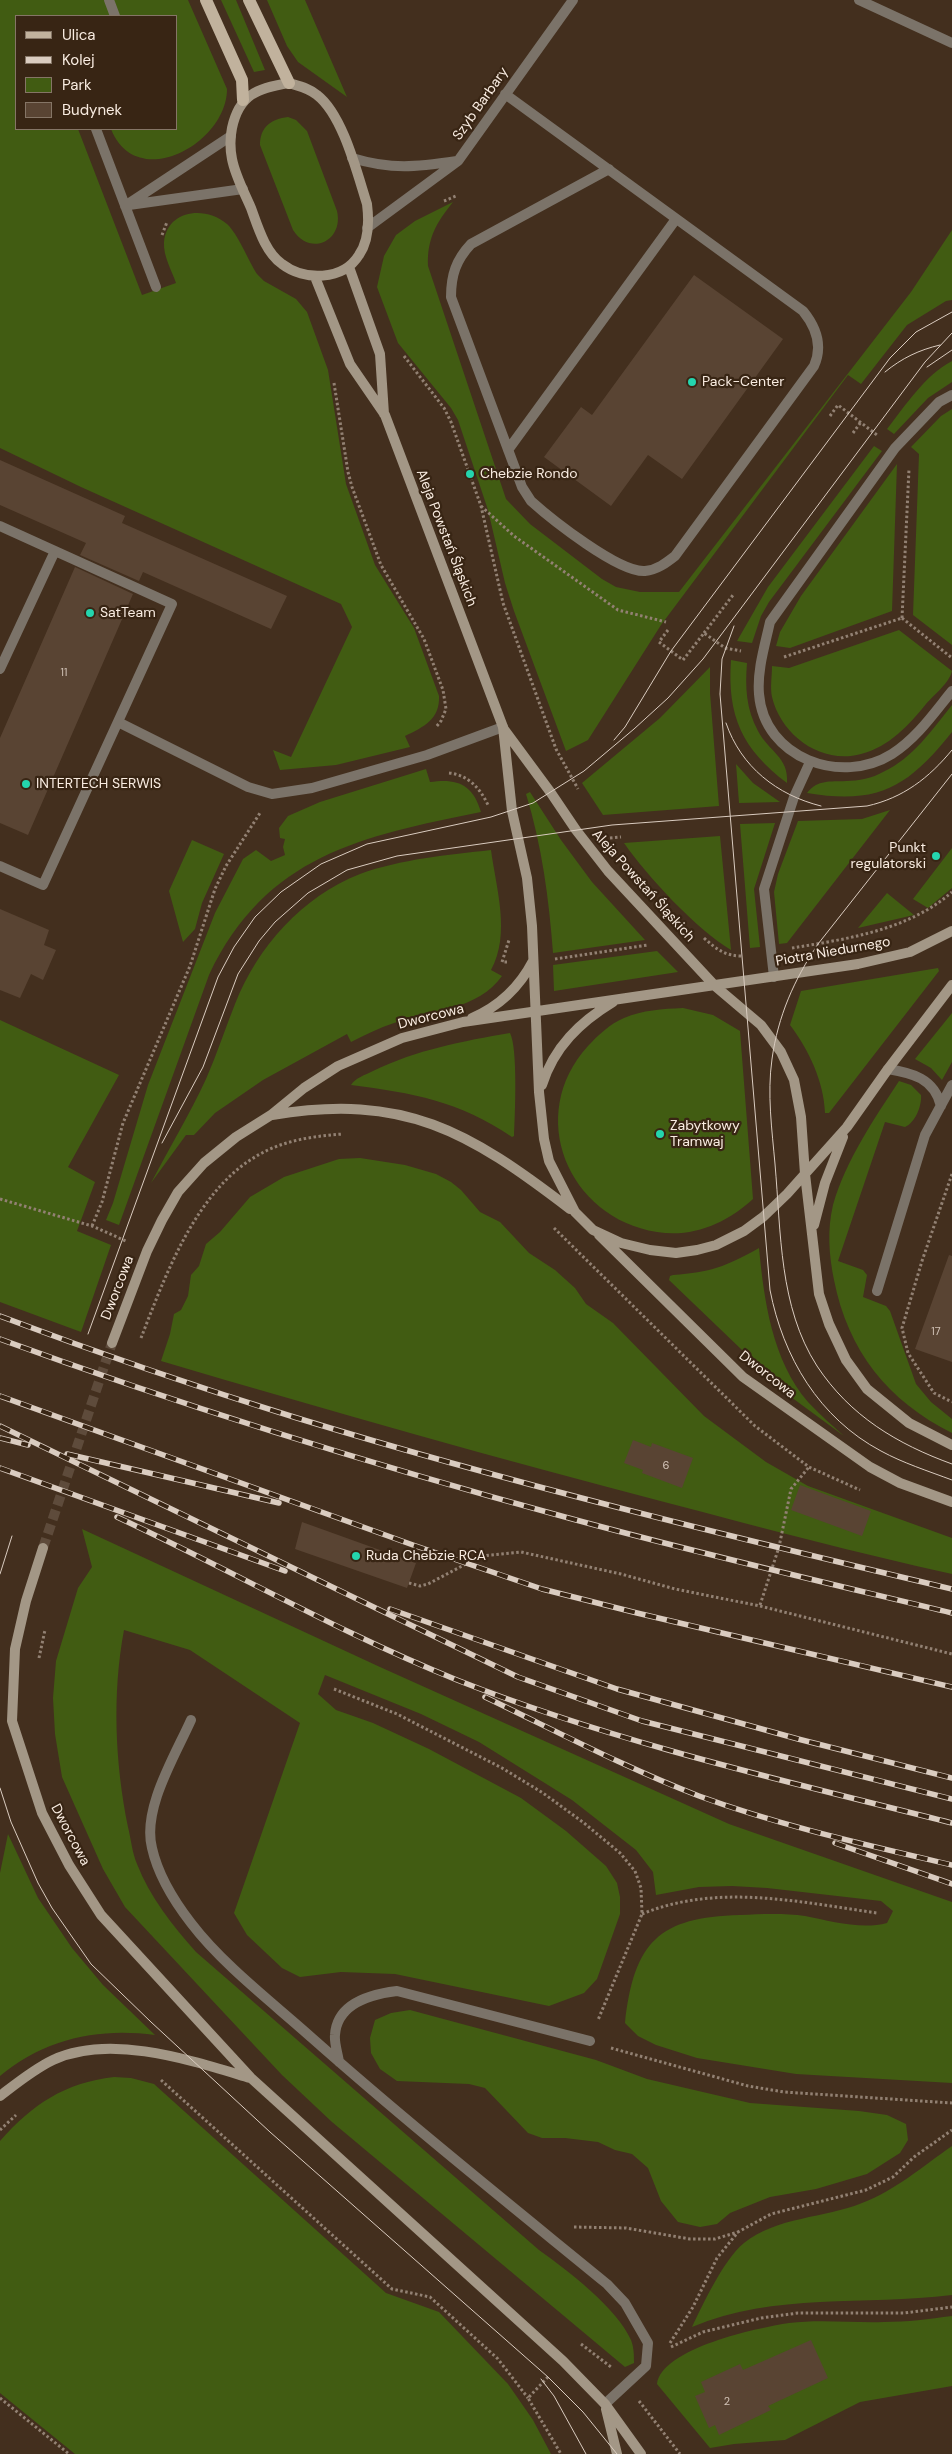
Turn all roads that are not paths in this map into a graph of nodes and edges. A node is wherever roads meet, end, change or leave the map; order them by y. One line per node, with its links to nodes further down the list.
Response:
1 (109, 0): 6 (lane)
2 (206, 0): 10 (main road)
3 (249, 0): 8 (main road)
4 (573, 0): 9 (lane, Szyb Barbary)
5 (859, 0): 7 (lane)
6 (115, 15)
7 (952, 43)
8 (289, 83): 10 (main road); 13 (main road)
9 (505, 94): 14 (lane, Szyb Barbary); 15 (lane)
10 (243, 100): 12 (main road)
11 (96, 130): 17 (lane)
12 (231, 136): 16 (main road); 17 (lane)
13 (352, 158): 14 (lane, Szyb Barbary); 19 (main road)
14 (458, 161): 19 (lane)
15 (609, 169): 18 (lane); 25 (lane)
16 (243, 189): 17 (lane); 21 (main road)
17 (125, 206): 22 (lane)
18 (676, 218): 25 (lane); 25 (lane)
19 (367, 228): 20 (main road)
20 (349, 267): 21 (main road); 24 (main road, Aleja Powstań Śląskich)
21 (315, 277): 24 (main road, Aleja Powstań Śląskich)
22 (156, 287)
23 (952, 395): 32 (lane)
24 (385, 415): 31 (main road, Aleja Powstań Śląskich)
25 (508, 450)
26 (0, 526): 27 (lane)
27 (55, 551): 28 (lane); 30 (lane)
28 (0, 669)
29 (952, 691): 32 (lane)
30 (118, 722): 31 (lane); 33 (lane)
31 (503, 727): 35 (main road, Aleja Powstań Śląskich); 38 (main road, Aleja Powstań Śląskich)
32 (810, 762): 36 (lane)
33 (0, 866)
34 (952, 931): 36 (main road, Piotra Niedurnego)
35 (533, 960): 40 (main road, Aleja Powstań Śląskich); 41 (main road)
36 (774, 977): 38 (main road, Piotra Niedurnego)
37 (952, 985): 42 (main road)
38 (715, 986): 39 (main road, Piotra Niedurnego); 48 (main road, Aleja Powstań Śląskich)
39 (618, 999): 40 (main road, Dworcowa); 44 (main road)
40 (535, 1012): 41 (main road, Dworcowa); 44 (main road, Aleja Powstań Śląskich)
41 (463, 1022): 46 (main road, Dworcowa)
42 (888, 1069): 45 (lane); 47 (main road)
43 (952, 1085): 45 (lane)
44 (539, 1092): 49 (main road, Aleja Powstań Śląskich)
45 (941, 1106): 52 (lane)
46 (271, 1115): 49 (main road, Dworcowa); 53 (main road, Dworcowa)
47 (848, 1127): 48 (main road); 51 (main road)
48 (805, 1174): 50 (main road); 51 (main road, Aleja Powstań Śląskich)
49 (575, 1212): 50 (main road, Dworcowa)
50 (593, 1230): 55 (main road, Dworcowa)
51 (812, 1233): 54 (main road)
52 (877, 1291)
53 (112, 1343)
54 (952, 1445)
55 (952, 1502)
56 (43, 1548): 60 (main road, Dworcowa)
57 (191, 1720): 59 (lane)
58 (590, 2041): 59 (lane)
59 (339, 2062): 62 (lane)
60 (251, 2078): 61 (main road); 62 (main road, Dworcowa)
61 (0, 2096)
62 (605, 2404): 63 (main road); 64 (main road)
63 (617, 2454)
64 (641, 2454)

